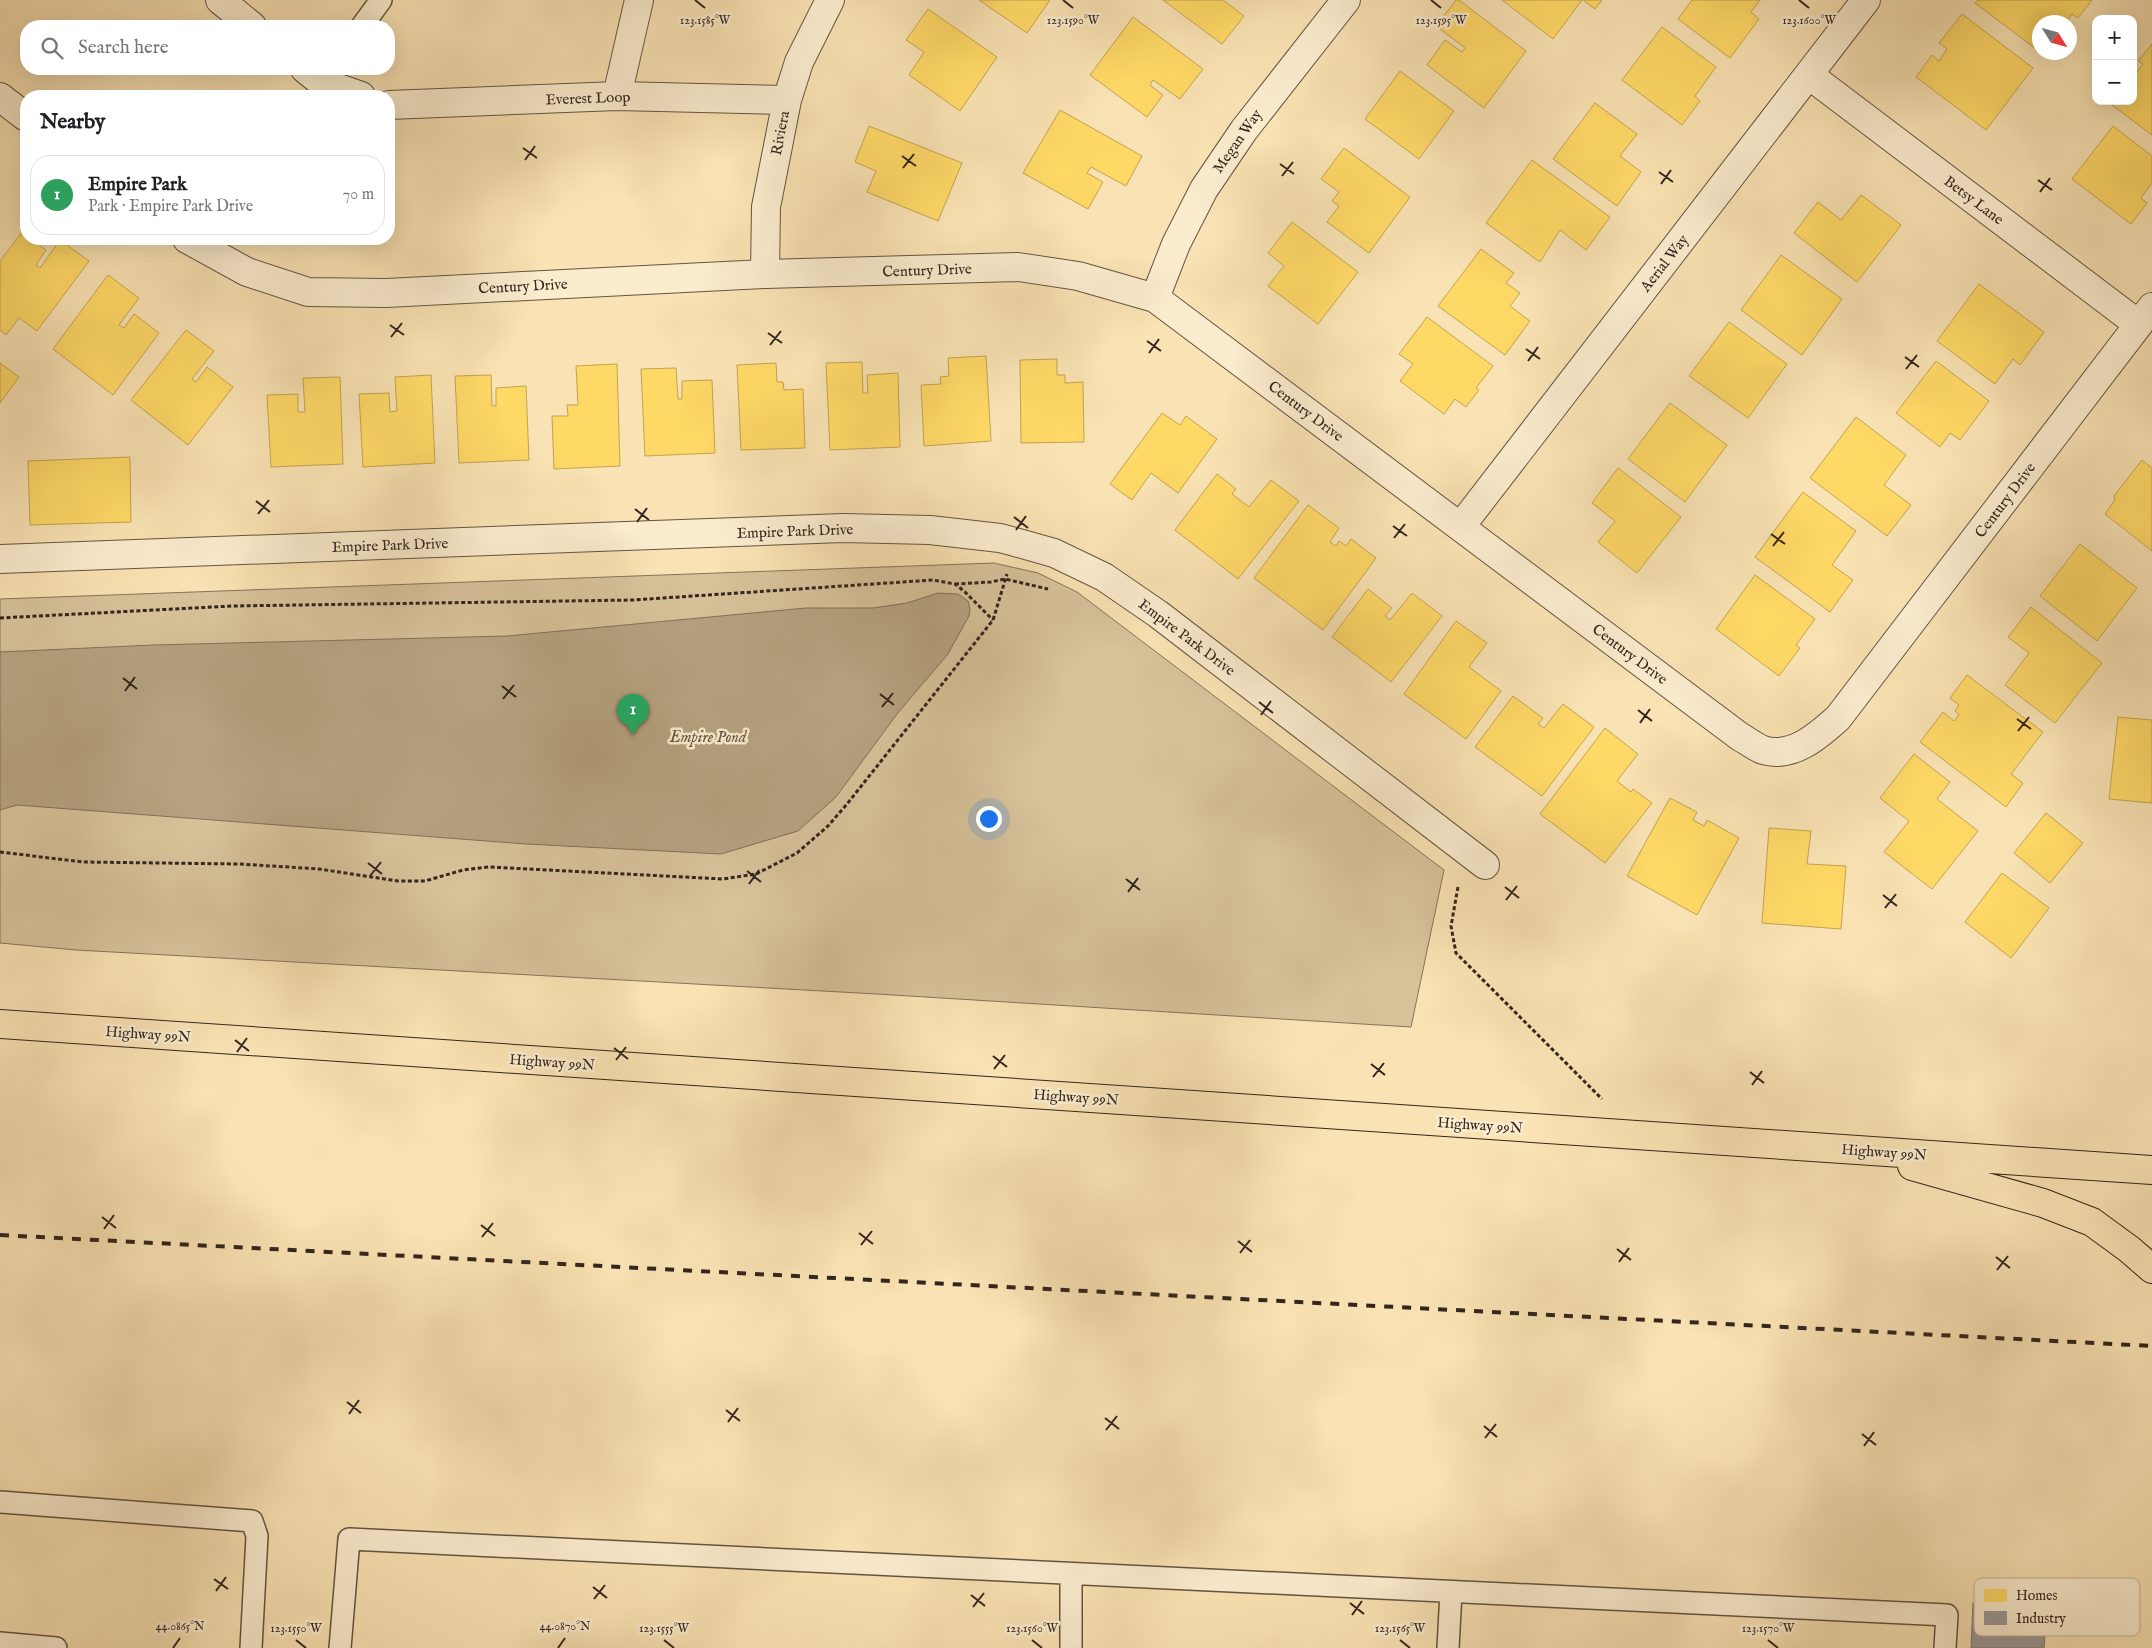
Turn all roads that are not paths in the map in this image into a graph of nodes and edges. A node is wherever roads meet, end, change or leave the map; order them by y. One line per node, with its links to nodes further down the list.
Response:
1 (220, 0): 7 (street)
2 (381, 0): 8 (lane)
3 (639, 0): 12 (street)
4 (830, 0): 14 (street, Riviera)
5 (1346, 0): 19 (street, Megan Way)
6 (1866, 0): 10 (street, Aerial Way)
7 (245, 20)
8 (366, 20)
9 (323, 75): 11 (street)
10 (1809, 75): 20 (street, Betsy Lane); 21 (street, Aerial Way)
11 (350, 90)
12 (617, 96): 14 (street, Everest Loop); 15 (street, Everest Loop)
13 (0, 97): 16 (street)
14 (787, 100): 18 (street, Riviera)
15 (395, 105)
16 (20, 112)
17 (199, 245): 18 (street, Century Drive)
18 (766, 274): 19 (street, Century Drive)
19 (1155, 298): 21 (street, Century Drive)
20 (2145, 315): 21 (street, Century Drive)
21 (1461, 526)
22 (0, 560): 23 (street, Empire Park Drive)
23 (1475, 857)
24 (0, 1024): 25 (main road, Highway 99N)
25 (1858, 1150): 26 (main road, Highway 99N); 27 (main road)
26 (2152, 1170)
27 (2152, 1268)
28 (0, 1502): 33 (lane)
29 (1072, 1574): 30 (lane); 34 (lane); 35 (lane)
30 (1451, 1592): 36 (lane); 37 (lane)
31 (0, 1642): 32 (lane)
32 (56, 1648)
33 (251, 1648)
34 (340, 1648)
35 (1071, 1648)
36 (1448, 1648)
37 (1945, 1648)

